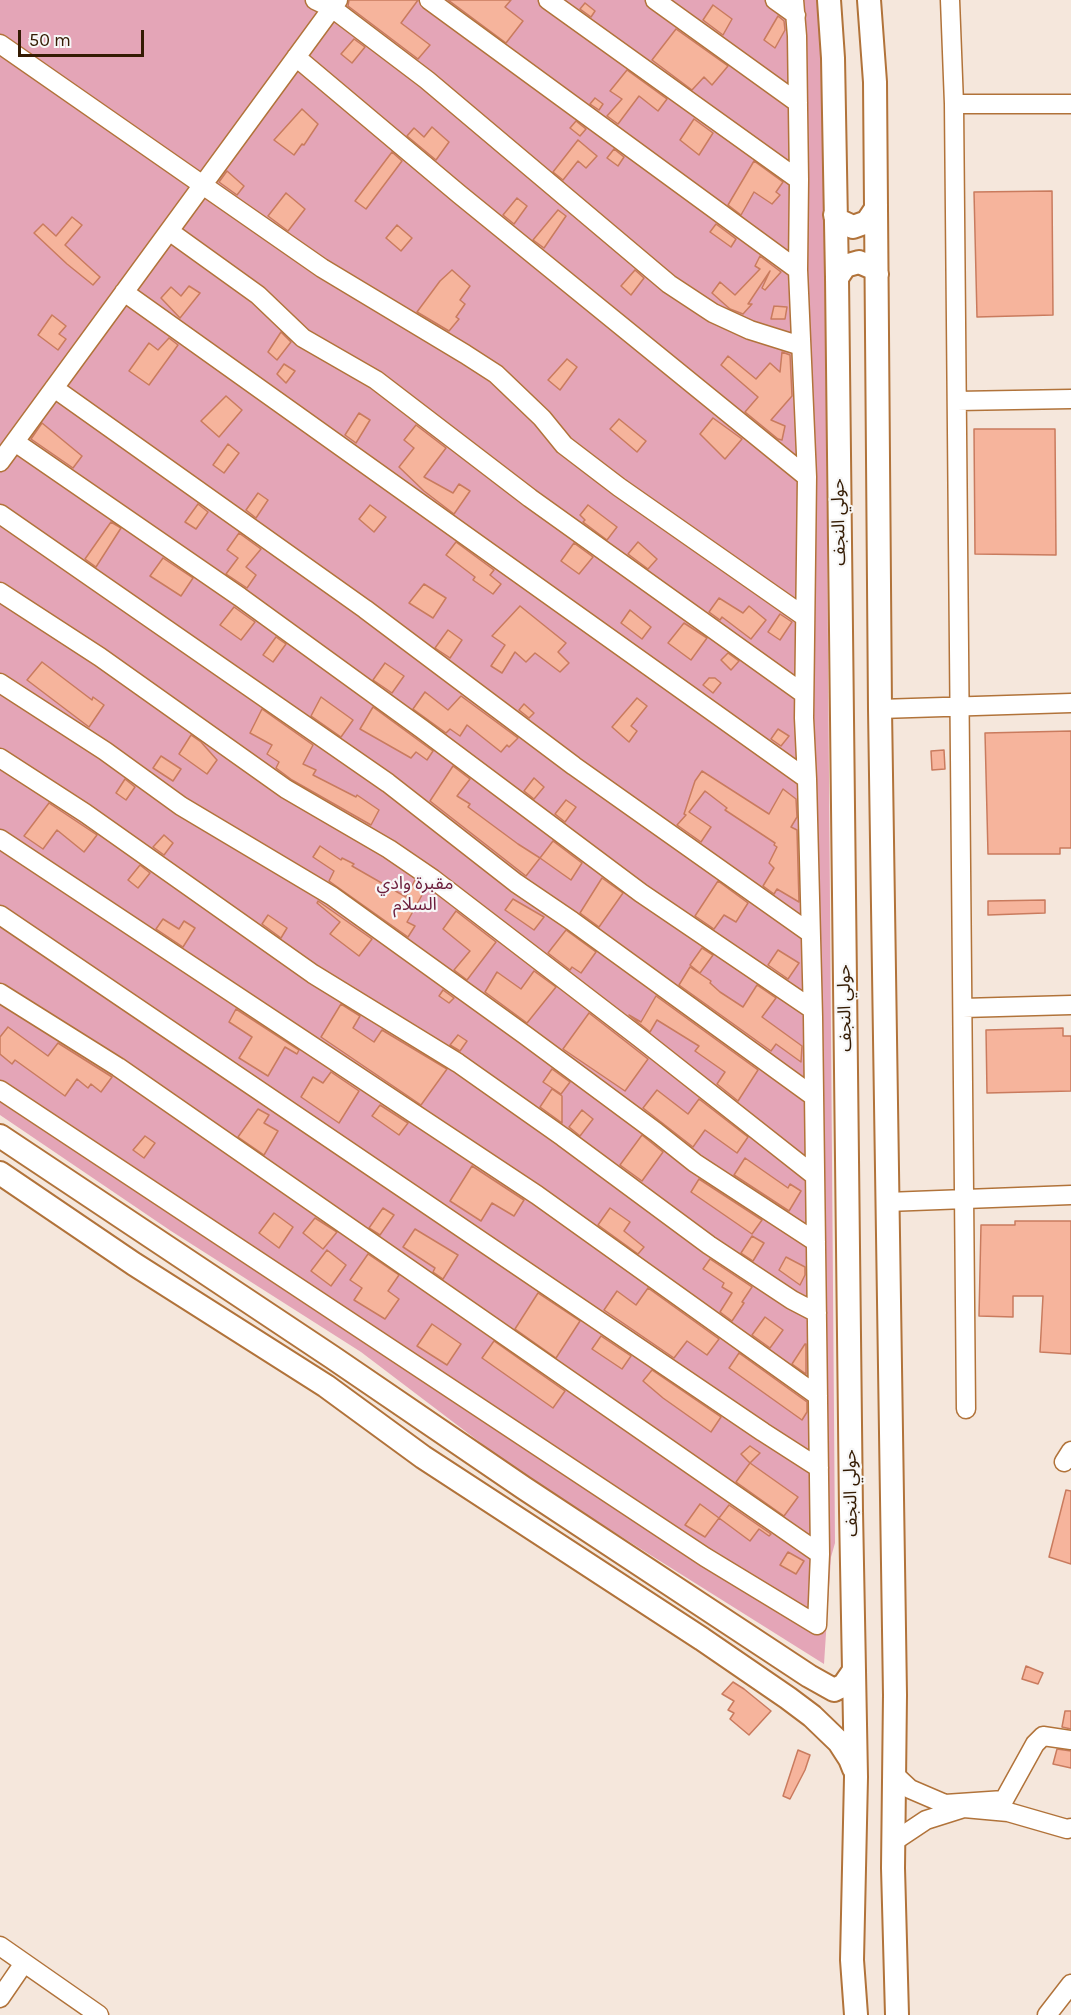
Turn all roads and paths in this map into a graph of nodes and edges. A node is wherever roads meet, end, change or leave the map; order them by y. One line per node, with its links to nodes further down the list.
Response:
1 (315, 0): 9 (street)
2 (429, 0): 21 (street)
3 (548, 0): 16 (street)
4 (655, 0): 13 (street)
5 (776, 0): 10 (street)
6 (829, 0): 19 (main road, حولي النجف)
7 (869, 0): 18 (main road)
8 (950, 0): 14 (street)
9 (335, 4): 12 (street); 25 (street)
10 (795, 7): 13 (street)
11 (0, 44): 17 (street)
12 (296, 57): 17 (street); 31 (street)
13 (798, 104): 16 (street)
14 (954, 104): 15 (street); 28 (street)
15 (1071, 104)
16 (799, 180): 21 (street)
17 (203, 184): 20 (street); 34 (street)
18 (875, 210): 19 (main road); 22 (main road)
19 (835, 215): 23 (main road, حولي النجف)
20 (169, 231): 24 (street); 36 (street)
21 (798, 270): 25 (street)
22 (877, 274): 23 (main road); 39 (main road)
23 (837, 278): 63 (main road, حولي النجف)
24 (124, 292): 26 (street); 41 (street)
25 (801, 346): 31 (street)
26 (54, 388): 29 (street); 44 (street)
27 (1071, 399): 28 (street)
28 (957, 401): 38 (street)
29 (15, 442): 30 (street); 48 (street)
30 (0, 462)
31 (807, 477): 34 (street)
32 (0, 514): 50 (street)
33 (0, 592): 53 (street)
34 (805, 617): 36 (street)
35 (0, 683): 57 (street)
36 (804, 694): 41 (street)
37 (1071, 703): 38 (street)
38 (960, 706): 39 (street); 47 (street)
39 (880, 710): 56 (main road)
40 (0, 758): 58 (street)
41 (807, 779): 44 (street)
42 (0, 838): 59 (street)
43 (0, 915): 61 (street)
44 (810, 933): 48 (street)
45 (0, 993): 62 (street)
46 (1071, 1005): 47 (street)
47 (963, 1008): 55 (street)
48 (812, 1009): 50 (street)
49 (0, 1090): 62 (street)
50 (813, 1096): 53 (street)
51 (0, 1136): 63 (main road)
52 (0, 1173): 66 (main road)
53 (814, 1176): 57 (street)
54 (1071, 1196): 55 (street)
55 (964, 1199): 56 (street); 60 (street)
56 (887, 1202): 65 (main road)
57 (816, 1242): 58 (street)
58 (817, 1313): 59 (street)
59 (818, 1396): 61 (street)
60 (966, 1409)
61 (819, 1468): 62 (street)
62 (820, 1554)
63 (853, 1672): 66 (main road, حولي النجف)
64 (1071, 1740): 65 (street)
65 (894, 1774): 68 (main road)
66 (856, 1777): 74 (main road, حولي النجف)
67 (1071, 1828): 68 (street)
68 (893, 1842): 75 (main road)
69 (0, 1946): 70 (street)
70 (24, 1963): 72 (street); 73 (street)
71 (1071, 1984): 76 (street)
72 (0, 1998)
73 (99, 2015)
74 (856, 2015)
75 (897, 2015)
76 (1047, 2015)

